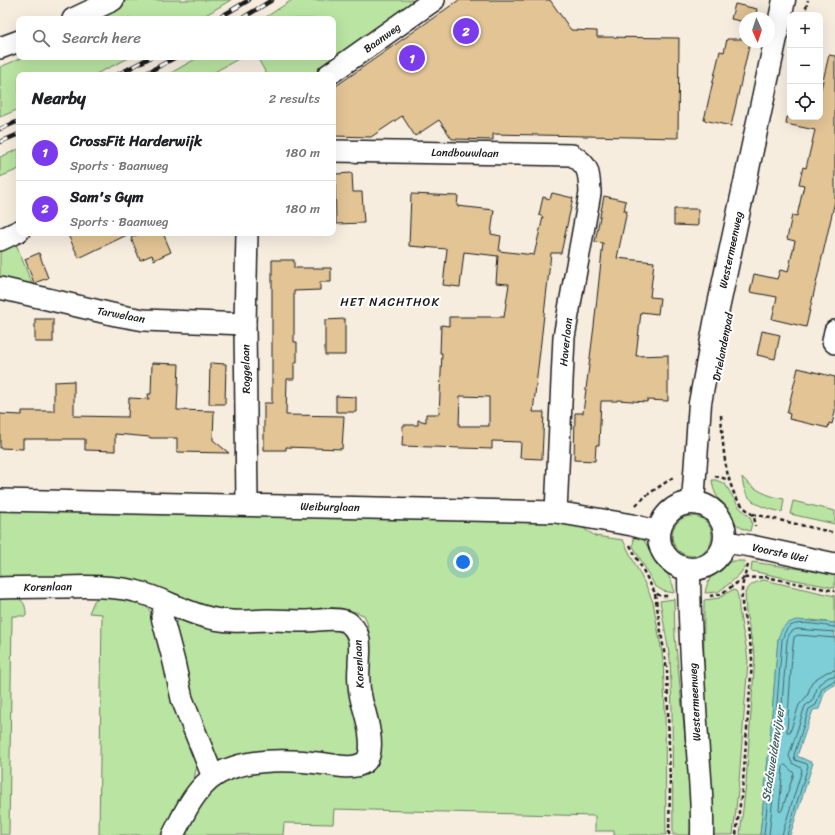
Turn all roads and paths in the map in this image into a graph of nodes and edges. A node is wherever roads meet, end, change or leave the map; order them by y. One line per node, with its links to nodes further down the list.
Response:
1 (113, 0): 6 (street)
2 (434, 0): 9 (street, Baanweg)
3 (784, 0): 22 (street, Westermeenweg)
4 (808, 0): 5 (path)
5 (805, 12)
6 (79, 16)
7 (16, 42): 8 (street)
8 (0, 48)
9 (332, 72)
10 (336, 151): 11 (street, Landbouwlaan)
11 (589, 174): 24 (street, Haverlaan)
12 (16, 232): 14 (street)
13 (247, 236): 16 (street, Roggelaan)
14 (0, 240)
15 (0, 288): 16 (street, Tarwelaan)
16 (245, 324): 23 (street, Roggelaan)
17 (835, 331): 18 (street)
18 (835, 343)
19 (721, 410): 20 (path)
20 (730, 480)
21 (0, 500): 23 (street, Weiburglaan)
22 (693, 502): 26 (street); 28 (street)
23 (247, 505): 24 (street, Weiburglaan)
24 (556, 512): 26 (street, Weiburglaan)
25 (753, 514): 27 (path)
26 (659, 532): 30 (street)
27 (835, 533)
28 (725, 542): 29 (street, Voorste Wei); 30 (street)
29 (835, 564)
30 (689, 570): 38 (street, Westermeenweg)
31 (0, 588): 34 (street, Korenlaan)
32 (835, 592): 39 (path)
33 (655, 593): 37 (path)
34 (166, 602): 35 (street); 35 (street, Korenlaan)
35 (213, 777): 36 (street, Korenlaan)
36 (173, 835)
37 (669, 835)
38 (702, 835)
39 (736, 835)

